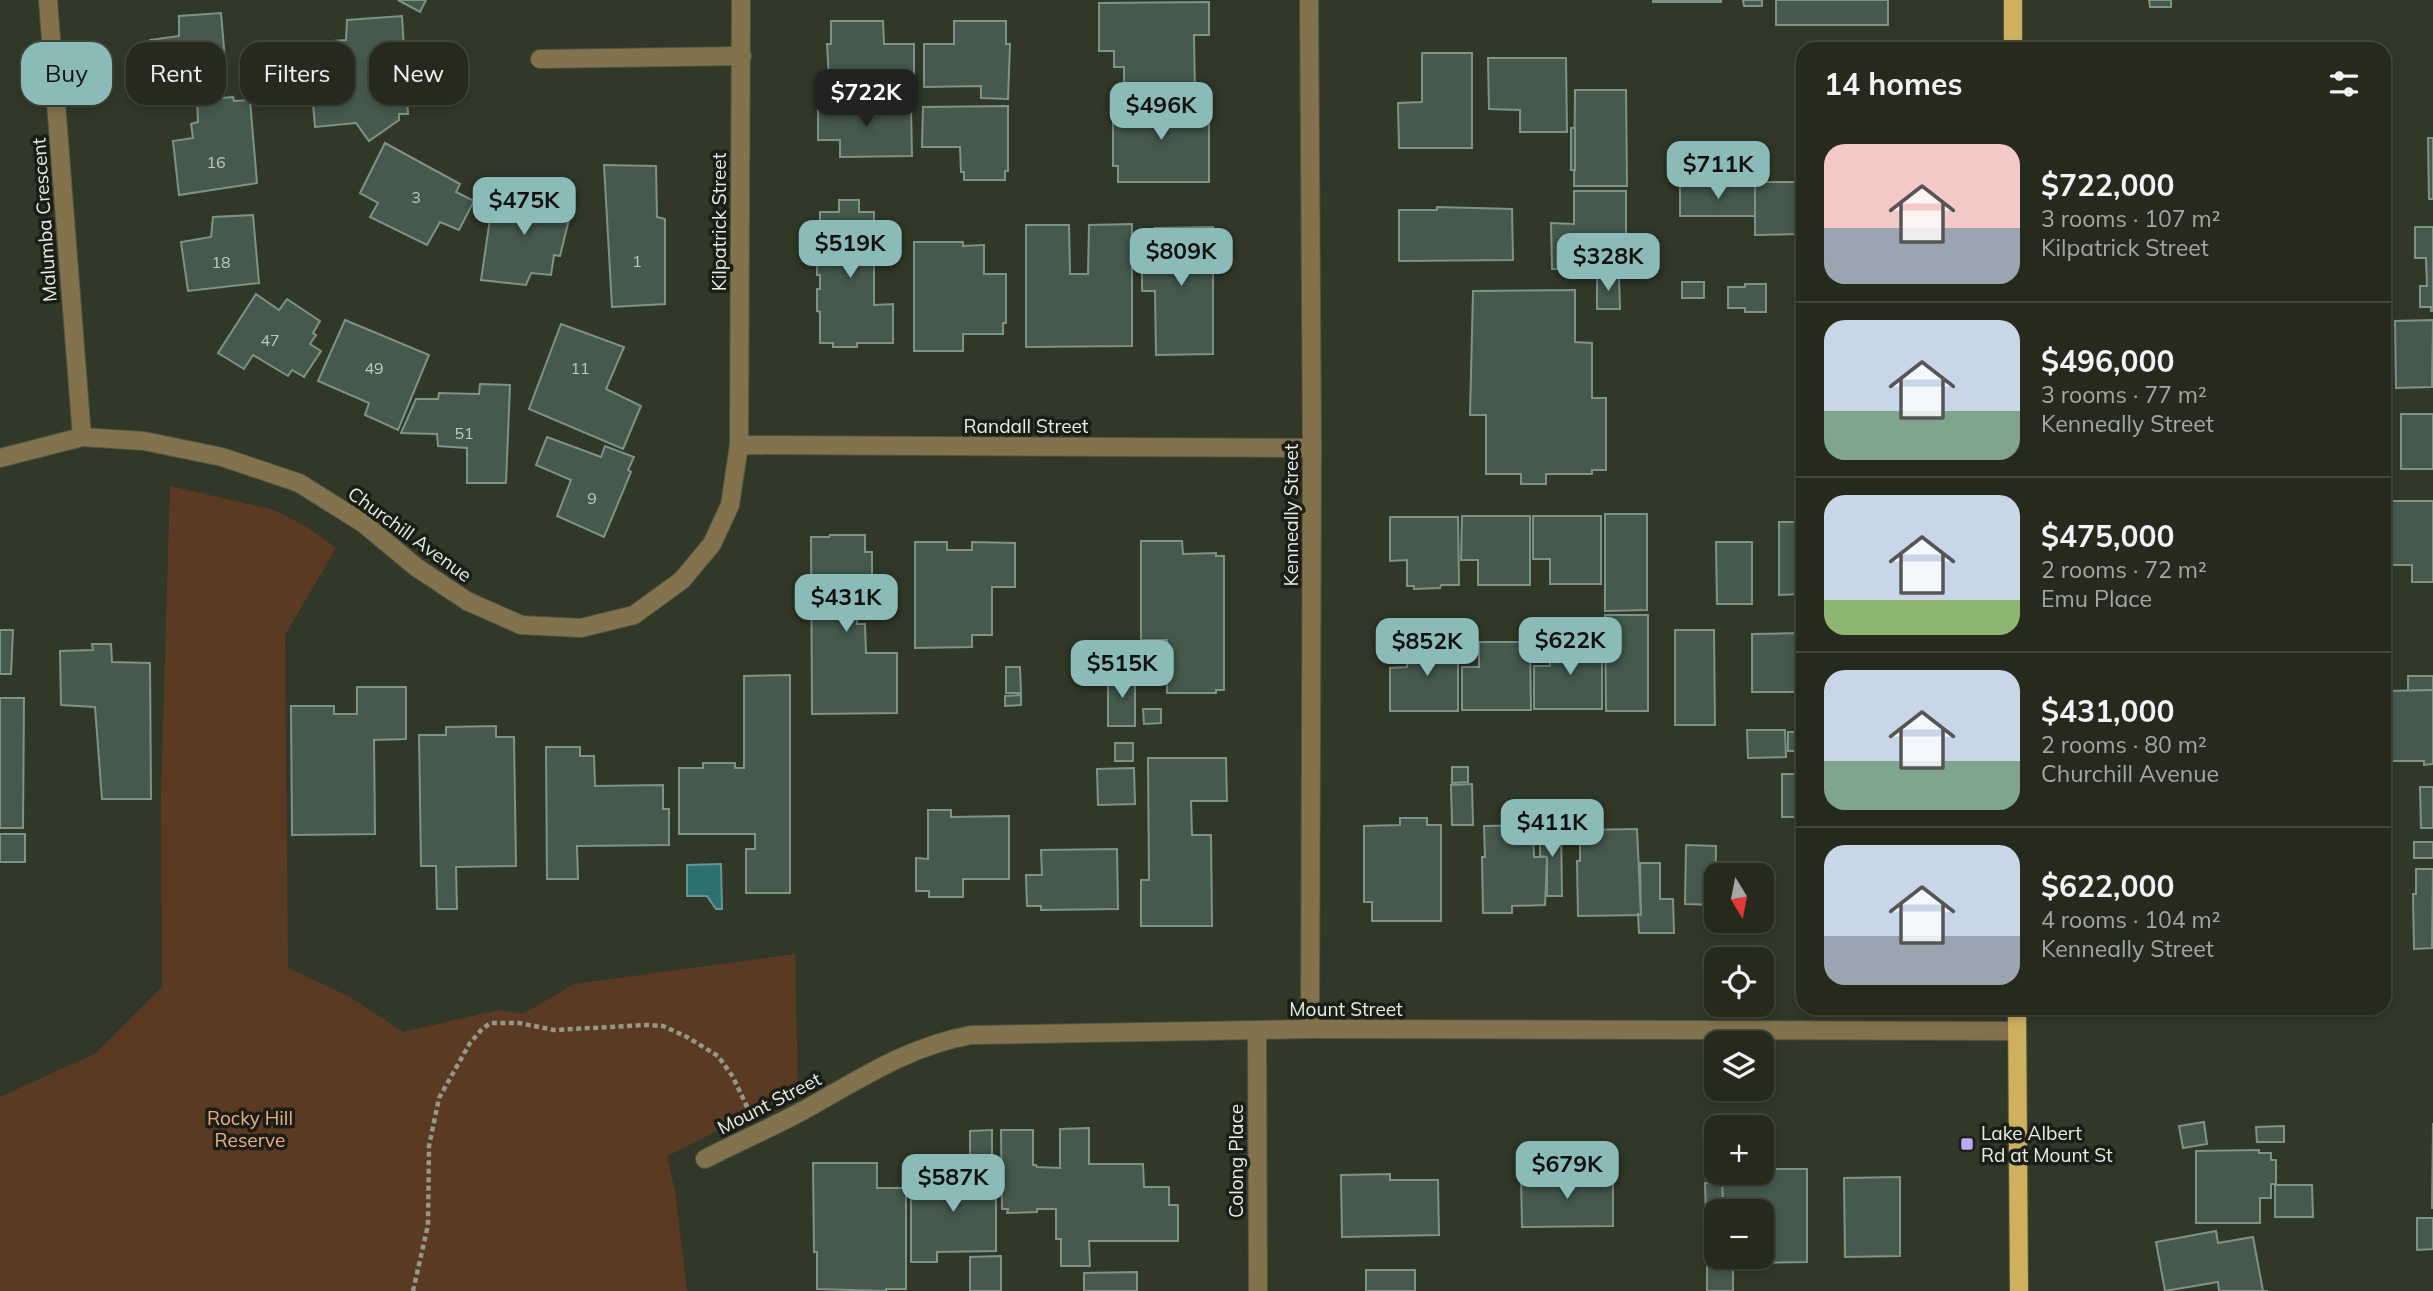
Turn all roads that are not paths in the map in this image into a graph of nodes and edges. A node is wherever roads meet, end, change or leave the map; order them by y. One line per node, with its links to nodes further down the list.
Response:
1 (48, 0): 8 (street, Malumba Crescent)
2 (741, 0): 6 (street, Kilpatrick Street)
3 (1309, 0): 10 (street, Kenneally Street)
4 (2013, 0): 5 (main road)
5 (2013, 42)
6 (742, 56): 7 (street); 9 (street, Kilpatrick Street)
7 (540, 59)
8 (82, 437): 9 (street, Churchill Avenue); 11 (street, Churchill Avenue)
9 (739, 445): 10 (street, Randall Street)
10 (1312, 448): 13 (street, Kenneally Street)
11 (0, 458)
12 (2017, 1015): 15 (main road)
13 (1310, 1030): 14 (street, Mount Street); 15 (street, Mount Street)
14 (1257, 1031): 16 (street, Mount Street); 17 (street, Colong Place)
15 (2017, 1031): 18 (main road)
16 (705, 1159)
17 (1258, 1291)
18 (2019, 1291)

